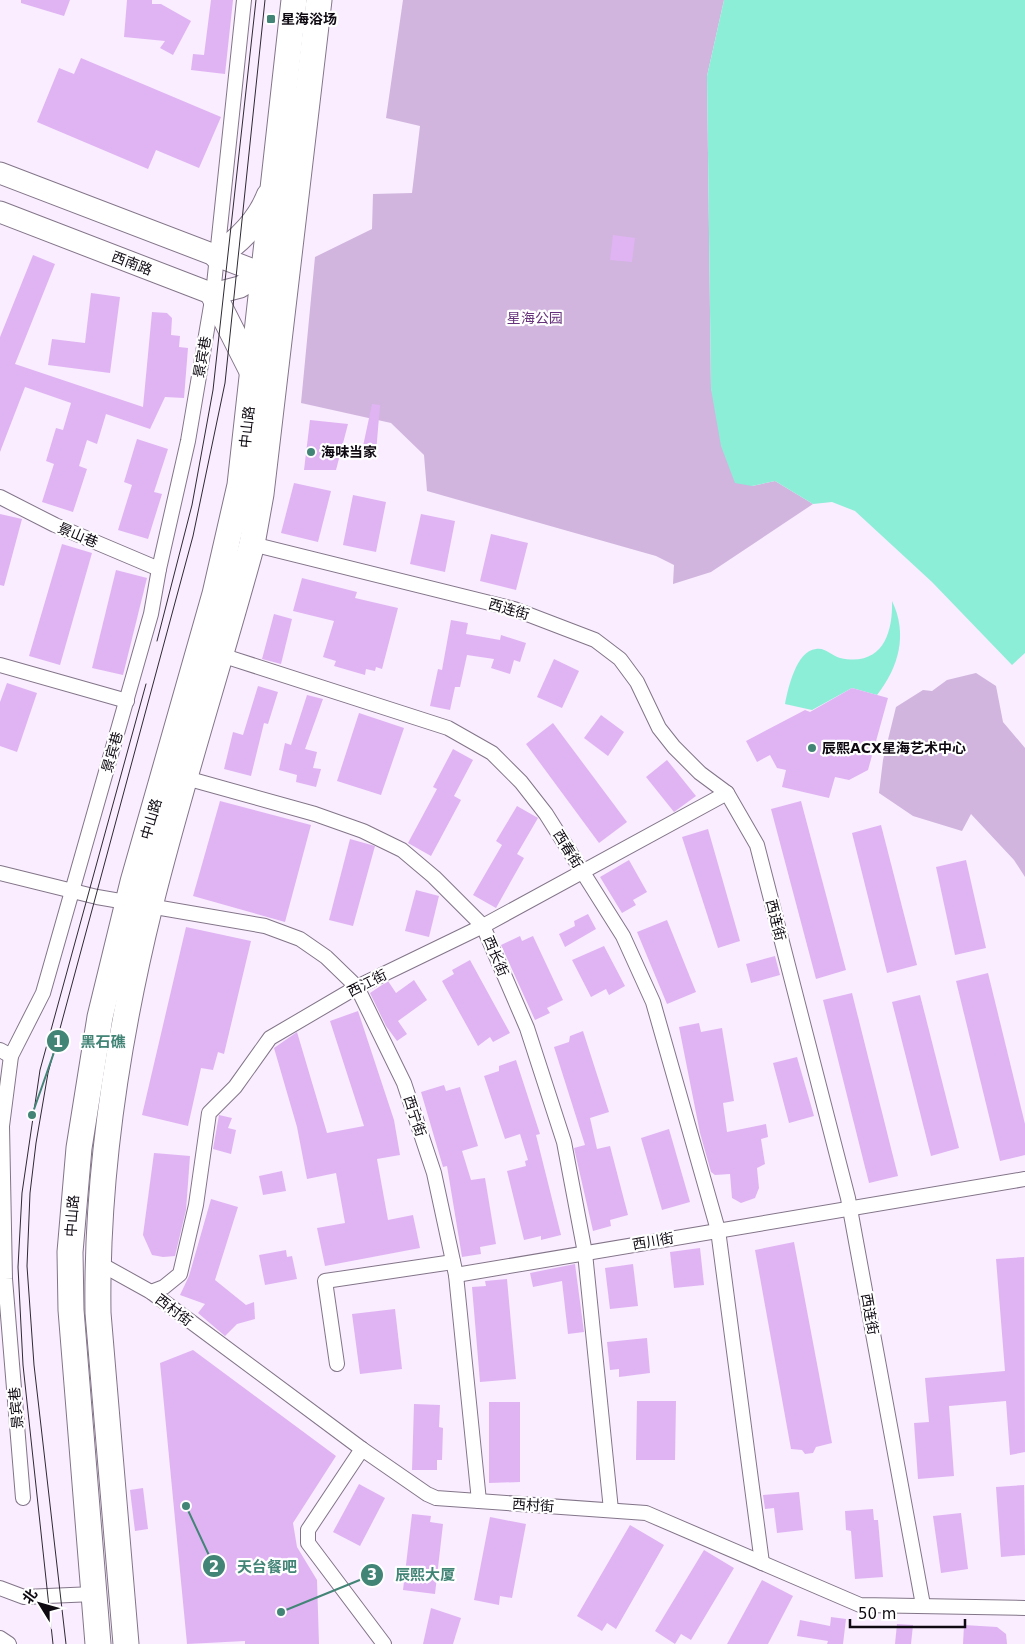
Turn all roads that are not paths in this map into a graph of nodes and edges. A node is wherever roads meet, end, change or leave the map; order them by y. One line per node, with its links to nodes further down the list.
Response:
1 (244, 0): 7 (street, 景宾巷)
2 (294, 0): 5 (highway, 中山路)
3 (319, 0): 8 (highway, 中山路)
4 (0, 173): 7 (main road)
5 (274, 184): 7 (highway); 9 (highway, 中山路)
6 (0, 212): 10 (main road, 西南路)
7 (217, 256): 9 (main road); 10 (street, 景宾巷)
8 (289, 257): 9 (main road); 11 (highway, 中山路)
9 (264, 274): 10 (main road); 11 (main road); 12 (highway, 中山路)
10 (213, 294): 12 (highway); 15 (street, 景宾巷)
11 (284, 295): 14 (highway, 中山路)
12 (253, 373): 24 (highway, 中山路)
13 (0, 497): 15 (street, 景山巷)
14 (252, 544): 16 (highway, 中山路); 20 (street, 西连街)
15 (158, 569): 18 (street, 景宾巷)
16 (221, 656): 19 (highway, 中山路); 21 (street, 西春街)
17 (0, 665): 18 (street)
18 (126, 701): 23 (street, 景宾巷)
19 (186, 778): 24 (highway, 中山路); 25 (street, 西长街)
20 (727, 793): 21 (street, 西江街); 29 (street, 西连街)
21 (582, 871): 25 (street, 西江街); 30 (street, 西春街)
22 (0, 873): 23 (street, 西宁街)
23 (73, 891): 24 (street, 西宁街); 27 (street, 景宾巷)
24 (139, 905): 26 (street, 西宁街); 32 (highway, 中山路); 43 (highway, 中山路)
25 (483, 926): 26 (street, 西江街); 31 (street, 西长街)
26 (357, 987): 33 (street, 西宁街); 35 (street, 西江街)
27 (6, 1053): 34 (street, 景宾巷)
28 (1025, 1179): 29 (street, 西川街)
29 (850, 1207): 30 (street, 西川街); 44 (street, 西连街)
30 (718, 1230): 31 (street, 西川街); 41 (street, 西春街)
31 (585, 1253): 33 (street, 西川街); 40 (street, 西长街)
32 (98, 1262): 35 (street, 西村街); 49 (highway, 中山路)
33 (455, 1269): 36 (street, 西川街); 39 (street, 西宁街)
34 (2, 1279): 38 (street, 景宾巷)
35 (151, 1292): 37 (street, 西村街)
36 (337, 1364)
37 (362, 1449): 39 (street, 西村街); 50 (street)
38 (23, 1498)
39 (479, 1501): 40 (street, 西村街)
40 (610, 1510): 41 (street, 西村街)
41 (762, 1563): 44 (street, 西村街)
42 (0, 1588): 43 (street)
43 (94, 1594): 48 (highway, 中山路)
44 (923, 1605): 45 (street, 西村街)
45 (1025, 1608)
46 (0, 1638): 47 (street)
47 (10, 1644)
48 (98, 1644)
49 (126, 1644)
50 (384, 1644)

